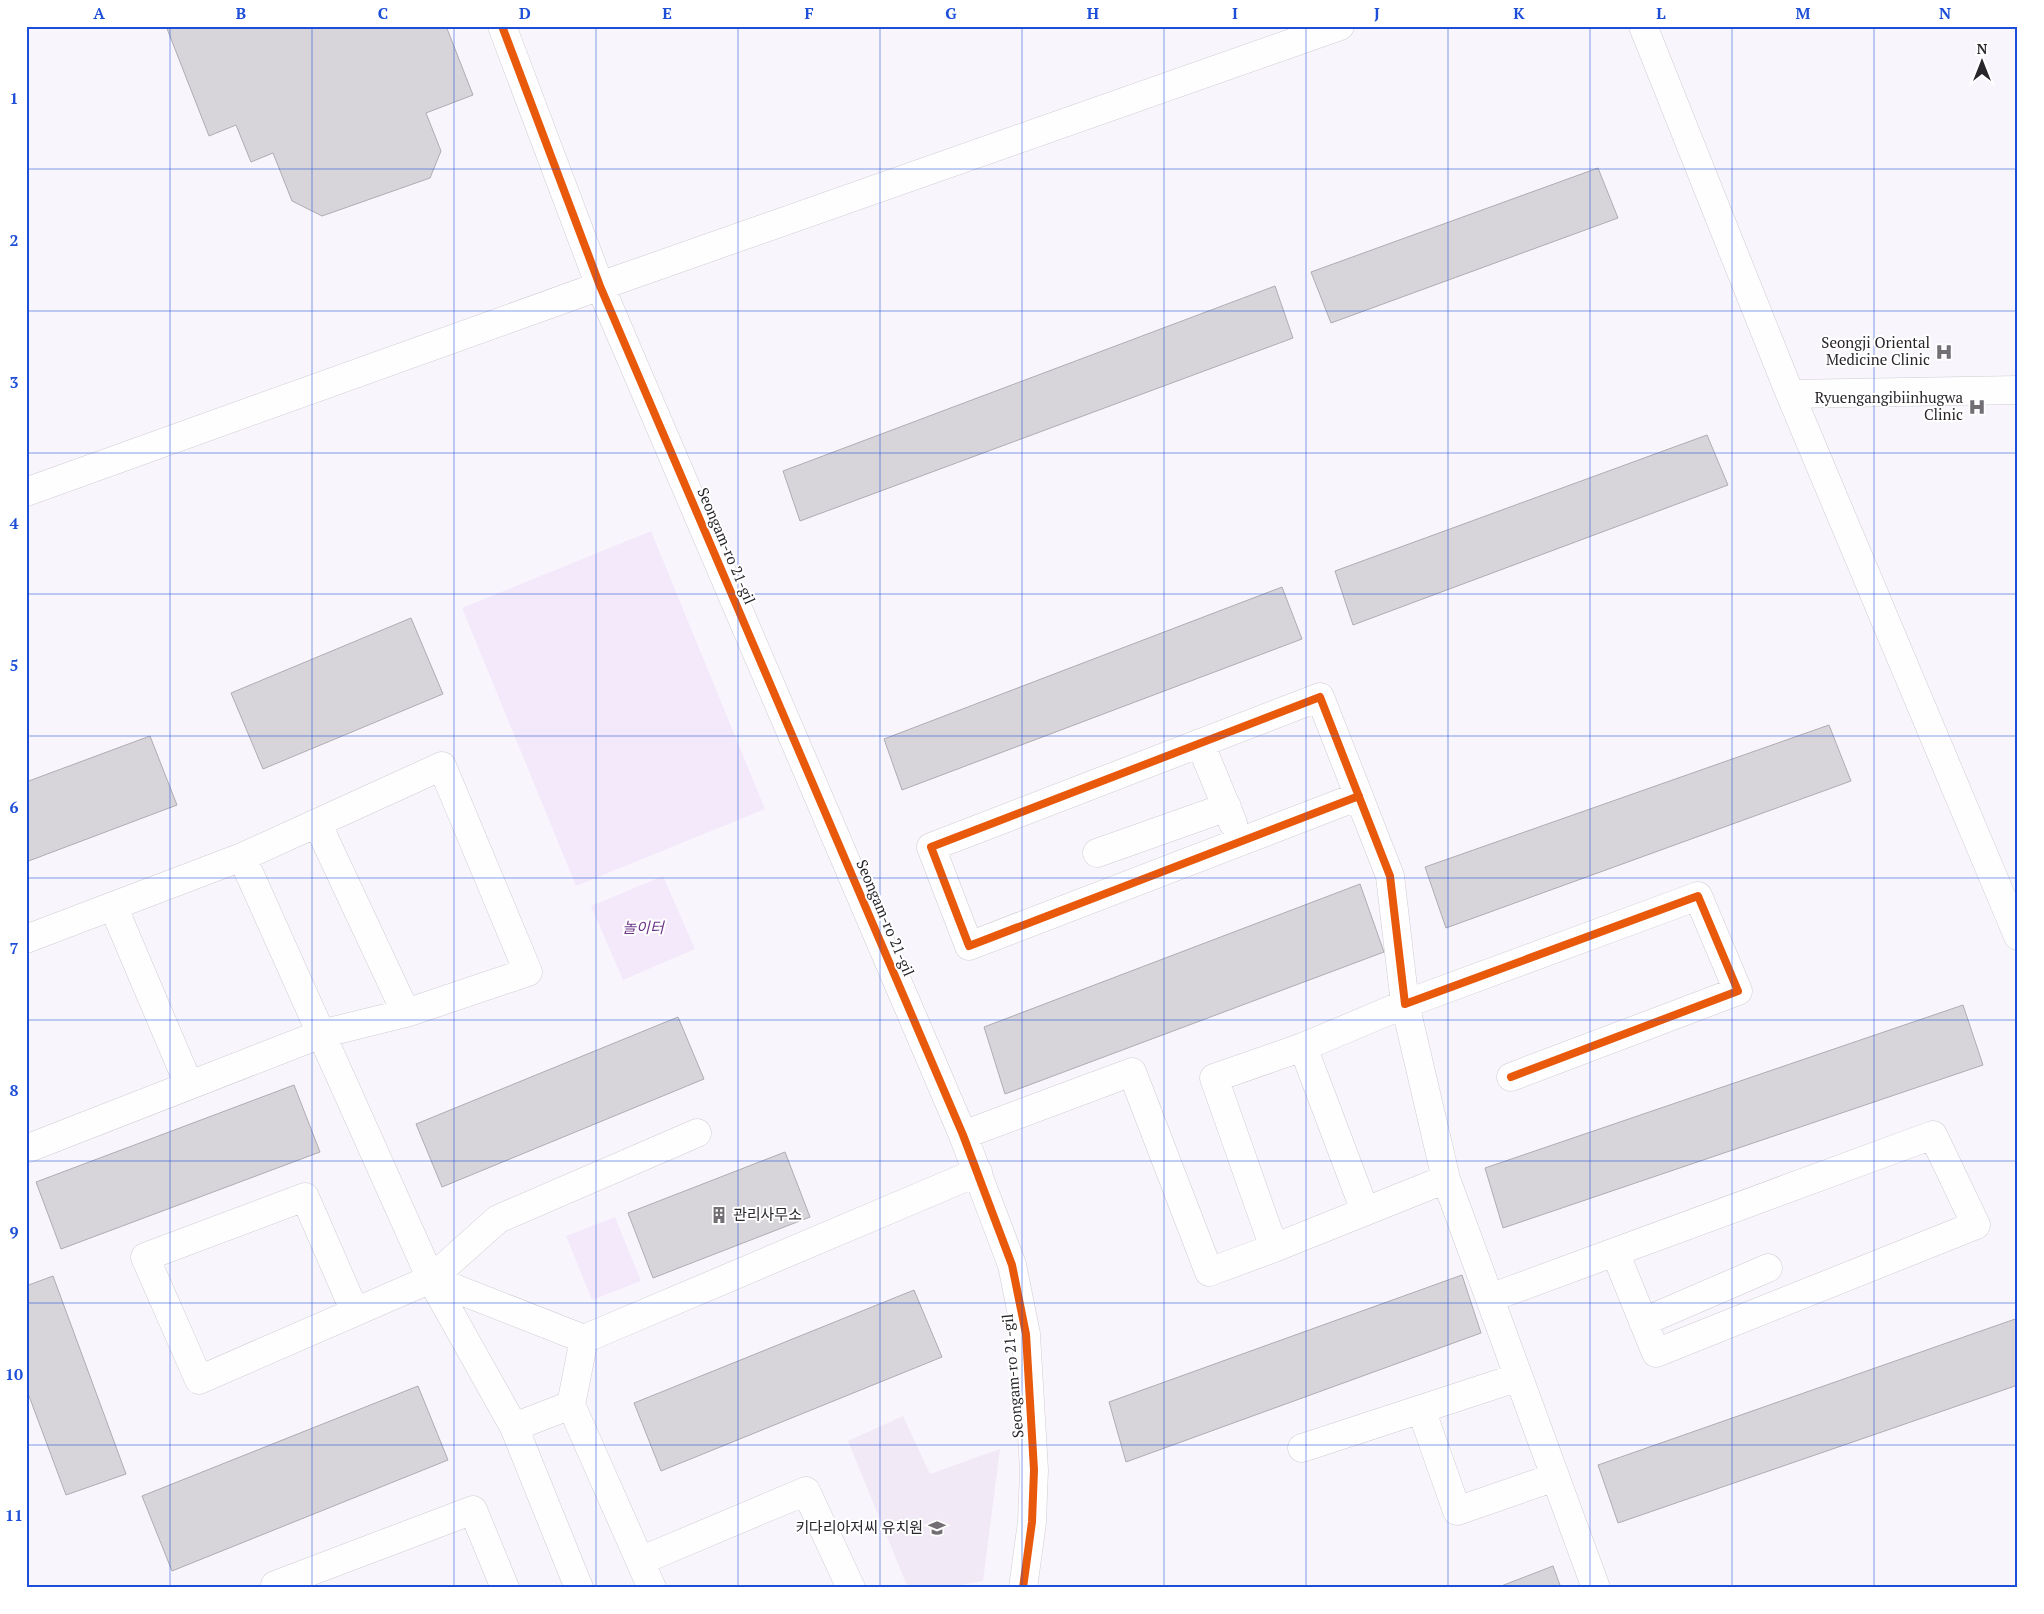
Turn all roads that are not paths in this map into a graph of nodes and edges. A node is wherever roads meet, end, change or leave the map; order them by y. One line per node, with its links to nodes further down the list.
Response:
1 (502, 26): 4 (street, Seongam-ro 21-gil)
2 (1340, 26): 4 (street)
3 (1643, 26): 6 (street)
4 (600, 286): 7 (street); 25 (street, Seongam-ro 21-gil)
5 (2018, 390): 6 (street)
6 (1790, 394): 16 (street)
7 (26, 492)
8 (1200, 743): 9 (street); 10 (street); 12 (street)
9 (1360, 796): 12 (street); 18 (street)
10 (1226, 807): 12 (street); 13 (street)
11 (318, 822): 14 (street); 19 (street); 19 (street)
12 (1240, 842)
13 (1097, 854)
14 (242, 857): 15 (street); 20 (street)
15 (113, 906): 17 (street); 23 (street)
16 (2018, 936)
17 (26, 939)
18 (1405, 1004): 21 (street); 22 (street); 28 (street)
19 (406, 1013): 20 (street)
20 (321, 1034): 23 (street); 33 (street)
21 (1303, 1047): 29 (street); 30 (street)
22 (1511, 1077)
23 (189, 1085): 26 (street)
24 (697, 1133): 33 (street)
25 (963, 1135): 27 (street, Seongam-ro 21-gil); 30 (street)
26 (26, 1148)
27 (978, 1172): 37 (street); 50 (street, Seongam-ro 21-gil)
28 (1446, 1179): 29 (street); 34 (street)
29 (1365, 1212): 30 (street)
30 (1274, 1248)
31 (1614, 1252): 34 (street); 36 (street); 36 (street)
32 (1768, 1268): 36 (street)
33 (432, 1279): 35 (street); 37 (street); 41 (street)
34 (1490, 1298): 38 (street)
35 (355, 1312): 35 (street)
36 (1643, 1322)
37 (584, 1339): 39 (street)
38 (1518, 1377): 40 (street); 43 (street)
39 (570, 1405): 41 (street); 44 (street)
40 (1420, 1409): 42 (street); 43 (street)
41 (514, 1427): 47 (street)
42 (1302, 1448)
43 (1555, 1477): 51 (street)
44 (640, 1561): 48 (street); 49 (street)
45 (276, 1588): 46 (street)
46 (505, 1588)
47 (579, 1588)
48 (652, 1588)
49 (850, 1588)
50 (1023, 1588)
51 (1596, 1588)

